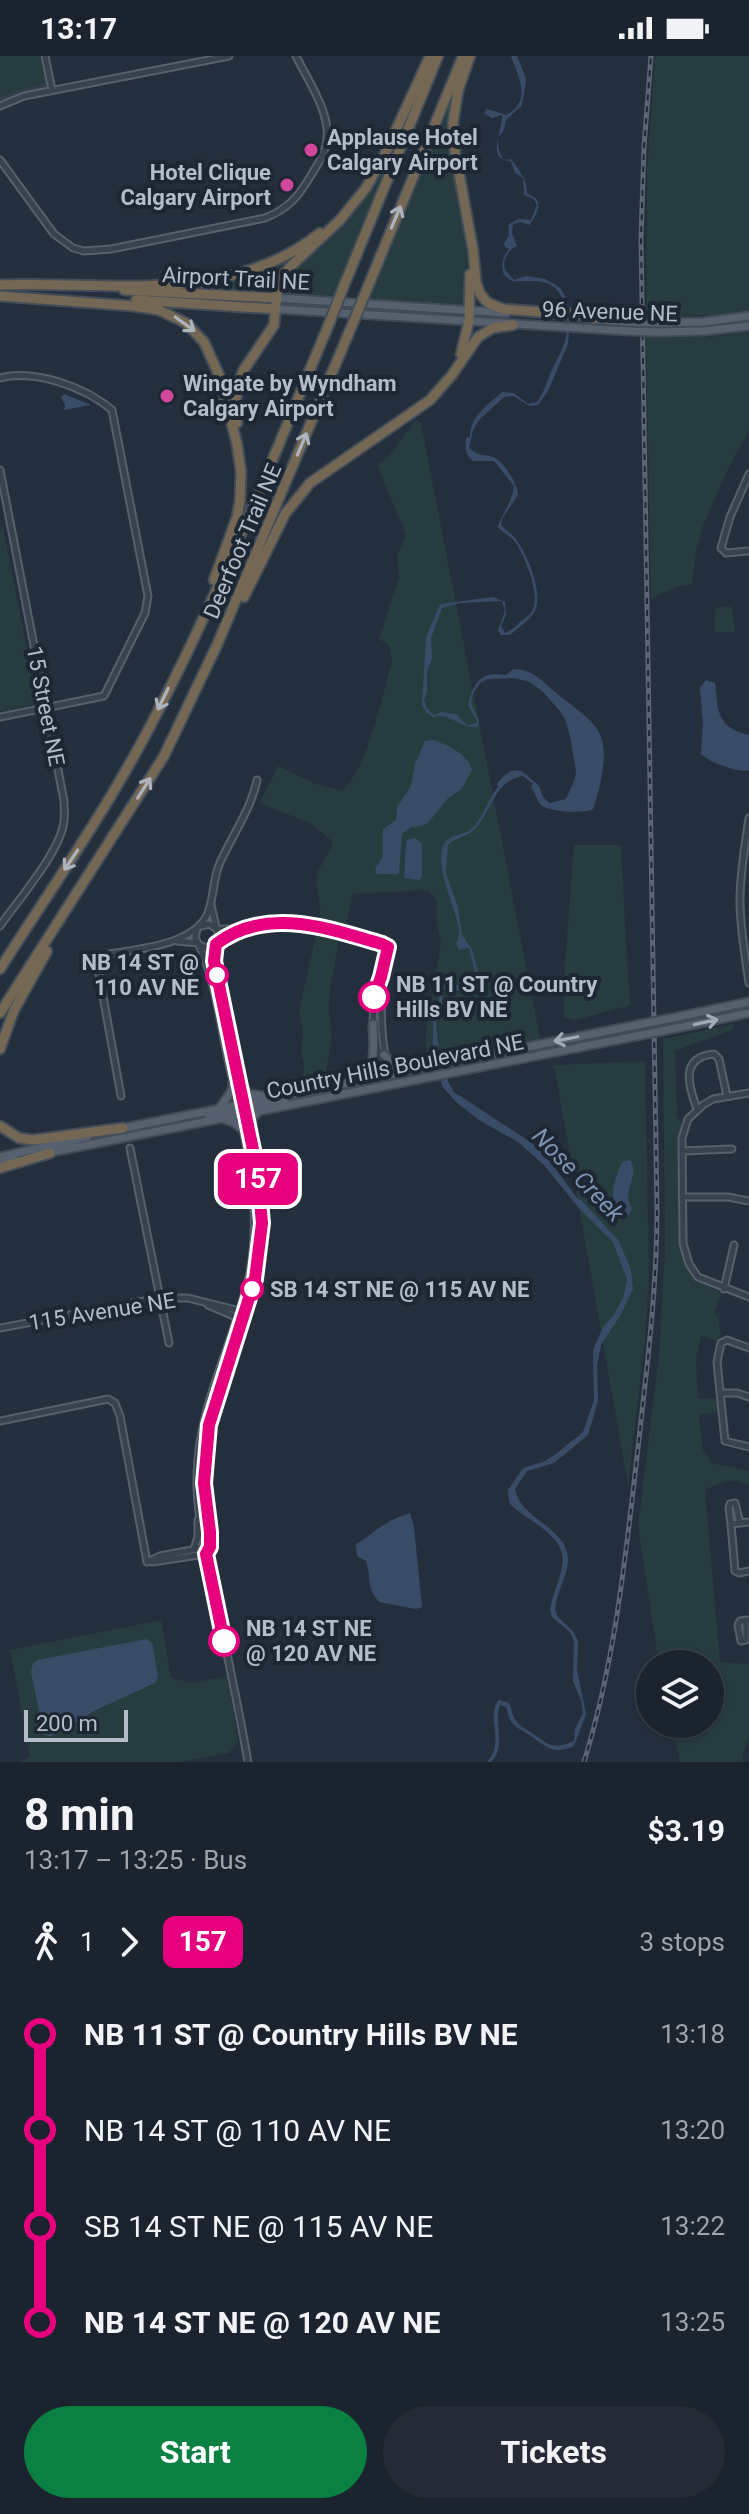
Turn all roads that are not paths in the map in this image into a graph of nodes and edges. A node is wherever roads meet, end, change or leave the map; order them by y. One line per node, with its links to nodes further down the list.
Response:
1 (45, 56): 9 (street)
2 (229, 56): 8 (street)
3 (296, 56): 11 (street)
4 (430, 56): 12 (highway)
5 (438, 56): 35 (highway, Deerfoot Trail NE, bridge)
6 (463, 56): 34 (highway, Deerfoot Trail NE, one-way to 6, bridge)
7 (470, 56): 13 (highway)
8 (194, 59): 9 (street)
9 (52, 91): 10 (street)
10 (0, 106)
11 (0, 160)
12 (371, 178): 14 (highway); 16 (highway)
13 (470, 239): 18 (highway); 19 (highway)
14 (0, 285): 16 (highway, Airport Trail NE)
15 (0, 295): 17 (highway, Airport Trail NE); 30 (highway, one-way to 30)
16 (277, 298): 17 (highway); 18 (main road, Airport Trail NE)
17 (276, 309): 21 (main road, Airport Trail NE); 30 (highway)
18 (470, 310): 19 (main road, 96 Avenue NE); 21 (highway)
19 (544, 314): 22 (highway)
20 (749, 316): 24 (main road, 96 Avenue NE, bridge)
21 (469, 321): 23 (main road, 96 Avenue NE); 27 (highway)
22 (592, 324): 23 (main road, 96 Avenue NE); 24 (main road, 96 Avenue NE)
23 (513, 325): 27 (highway)
24 (629, 326): 25 (main road, 96 Avenue NE, bridge)
25 (749, 326)
26 (0, 378): 36 (street)
27 (442, 387): 34 (highway)
28 (0, 470): 31 (street, 15 Street NE)
29 (749, 474): 33 (street)
30 (240, 501): 35 (highway)
31 (9, 514): 32 (street); 36 (street, 15 Street NE)
32 (0, 516)
33 (749, 551)
34 (217, 645): 40 (highway, Deerfoot Trail NE, one-way to 34)
35 (186, 654): 41 (highway, Deerfoot Trail NE, one-way to 41)
36 (46, 708): 37 (street); 43 (street, 15 Street NE)
37 (0, 717)
38 (257, 780): 42 (street)
39 (749, 818): 50 (street)
40 (99, 861): 59 (highway, Deerfoot Trail NE); 62 (highway)
41 (49, 893): 51 (highway); 53 (highway, Deerfoot Trail NE)
42 (211, 904): 44 (street); 45 (street)
43 (0, 926)
44 (199, 928): 45 (street); 47 (street); 48 (street)
45 (216, 928): 46 (street); 49 (street)
46 (238, 930): 49 (street); 54 (street)
47 (176, 941): 48 (street); 72 (street)
48 (199, 944): 49 (street); 56 (street)
49 (216, 944): 57 (street)
50 (747, 951): 52 (street)
51 (0, 960)
52 (749, 968): 55 (street)
53 (0, 969)
54 (381, 977): 61 (street); 63 (street)
55 (749, 983)
56 (214, 992): 57 (street); 67 (street)
57 (223, 1000): 67 (street)
58 (749, 1002): 64 (main road, Country Hills Boulevard NE, one-way to 64, bridge)
59 (0, 1013)
60 (749, 1016): 69 (main road, Country Hills Boulevard NE, one-way to 60, bridge)
61 (373, 1024): 66 (street); 68 (main road)
62 (0, 1049)
63 (384, 1055): 64 (main road); 65 (street)
64 (428, 1066): 66 (main road, Country Hills Boulevard NE)
65 (387, 1067): 66 (main road)
66 (383, 1076): 68 (main road, Country Hills Boulevard NE); 69 (street); 75 (main road)
67 (236, 1082): 74 (main road); 76 (main road); 77 (street)
68 (343, 1083): 70 (main road, Country Hills Boulevard NE)
69 (386, 1086): 75 (main road, Country Hills Boulevard NE)
70 (321, 1088): 74 (main road, Country Hills Boulevard NE); 77 (main road)
71 (749, 1093): 73 (street)
72 (121, 1096)
73 (727, 1096): 78 (street); 78 (street)
74 (277, 1097): 77 (main road, Country Hills Boulevard NE)
75 (325, 1097): 79 (main road, Country Hills Boulevard NE)
76 (220, 1108): 77 (main road, Country Hills Boulevard NE); 82 (main road, Country Hills Boulevard NE)
77 (242, 1109): 79 (main road, Country Hills Boulevard NE); 80 (main road, Country Hills Boulevard NE); 83 (main road); 84 (street); 85 (street)
78 (697, 1109): 88 (street)
79 (259, 1111): 85 (main road)
80 (208, 1121): 83 (main road, Country Hills Boulevard NE); 84 (main road)
81 (0, 1126): 82 (highway)
82 (123, 1128): 90 (main road, Country Hills Boulevard NE)
83 (173, 1128): 89 (main road, Country Hills Boulevard NE)
84 (242, 1129): 94 (street)
85 (250, 1136): 99 (street)
86 (130, 1148): 97 (street)
87 (732, 1149): 88 (street)
88 (682, 1151): 91 (street)
89 (50, 1153): 90 (highway)
90 (0, 1162)
91 (683, 1197): 92 (street); 95 (street)
92 (749, 1201)
93 (734, 1245): 95 (street)
94 (246, 1288): 98 (street); 99 (street)
95 (724, 1289): 96 (street)
96 (749, 1297)
97 (160, 1298): 98 (street, 115 Avenue NE); 100 (street, 115 Avenue NE); 102 (street)
98 (221, 1308): 99 (street, 115 Avenue NE); 101 (street)
99 (240, 1315): 101 (street); 112 (street)
100 (0, 1328)
101 (232, 1329): 108 (street)
102 (169, 1343)
103 (749, 1348): 104 (street)
104 (720, 1393): 105 (street); 107 (street)
105 (749, 1397)
106 (0, 1421): 115 (street)
107 (749, 1447)
108 (198, 1506): 112 (street); 113 (street)
109 (749, 1522): 110 (street)
110 (740, 1523): 111 (street); 111 (street)
111 (731, 1524): 116 (street)
112 (207, 1549): 113 (street); 114 (street); 117 (street)
113 (193, 1550): 115 (street)
114 (190, 1557): 115 (street); 117 (street)
115 (147, 1562)
116 (749, 1571)
117 (211, 1573): 118 (street)
118 (248, 1762)

